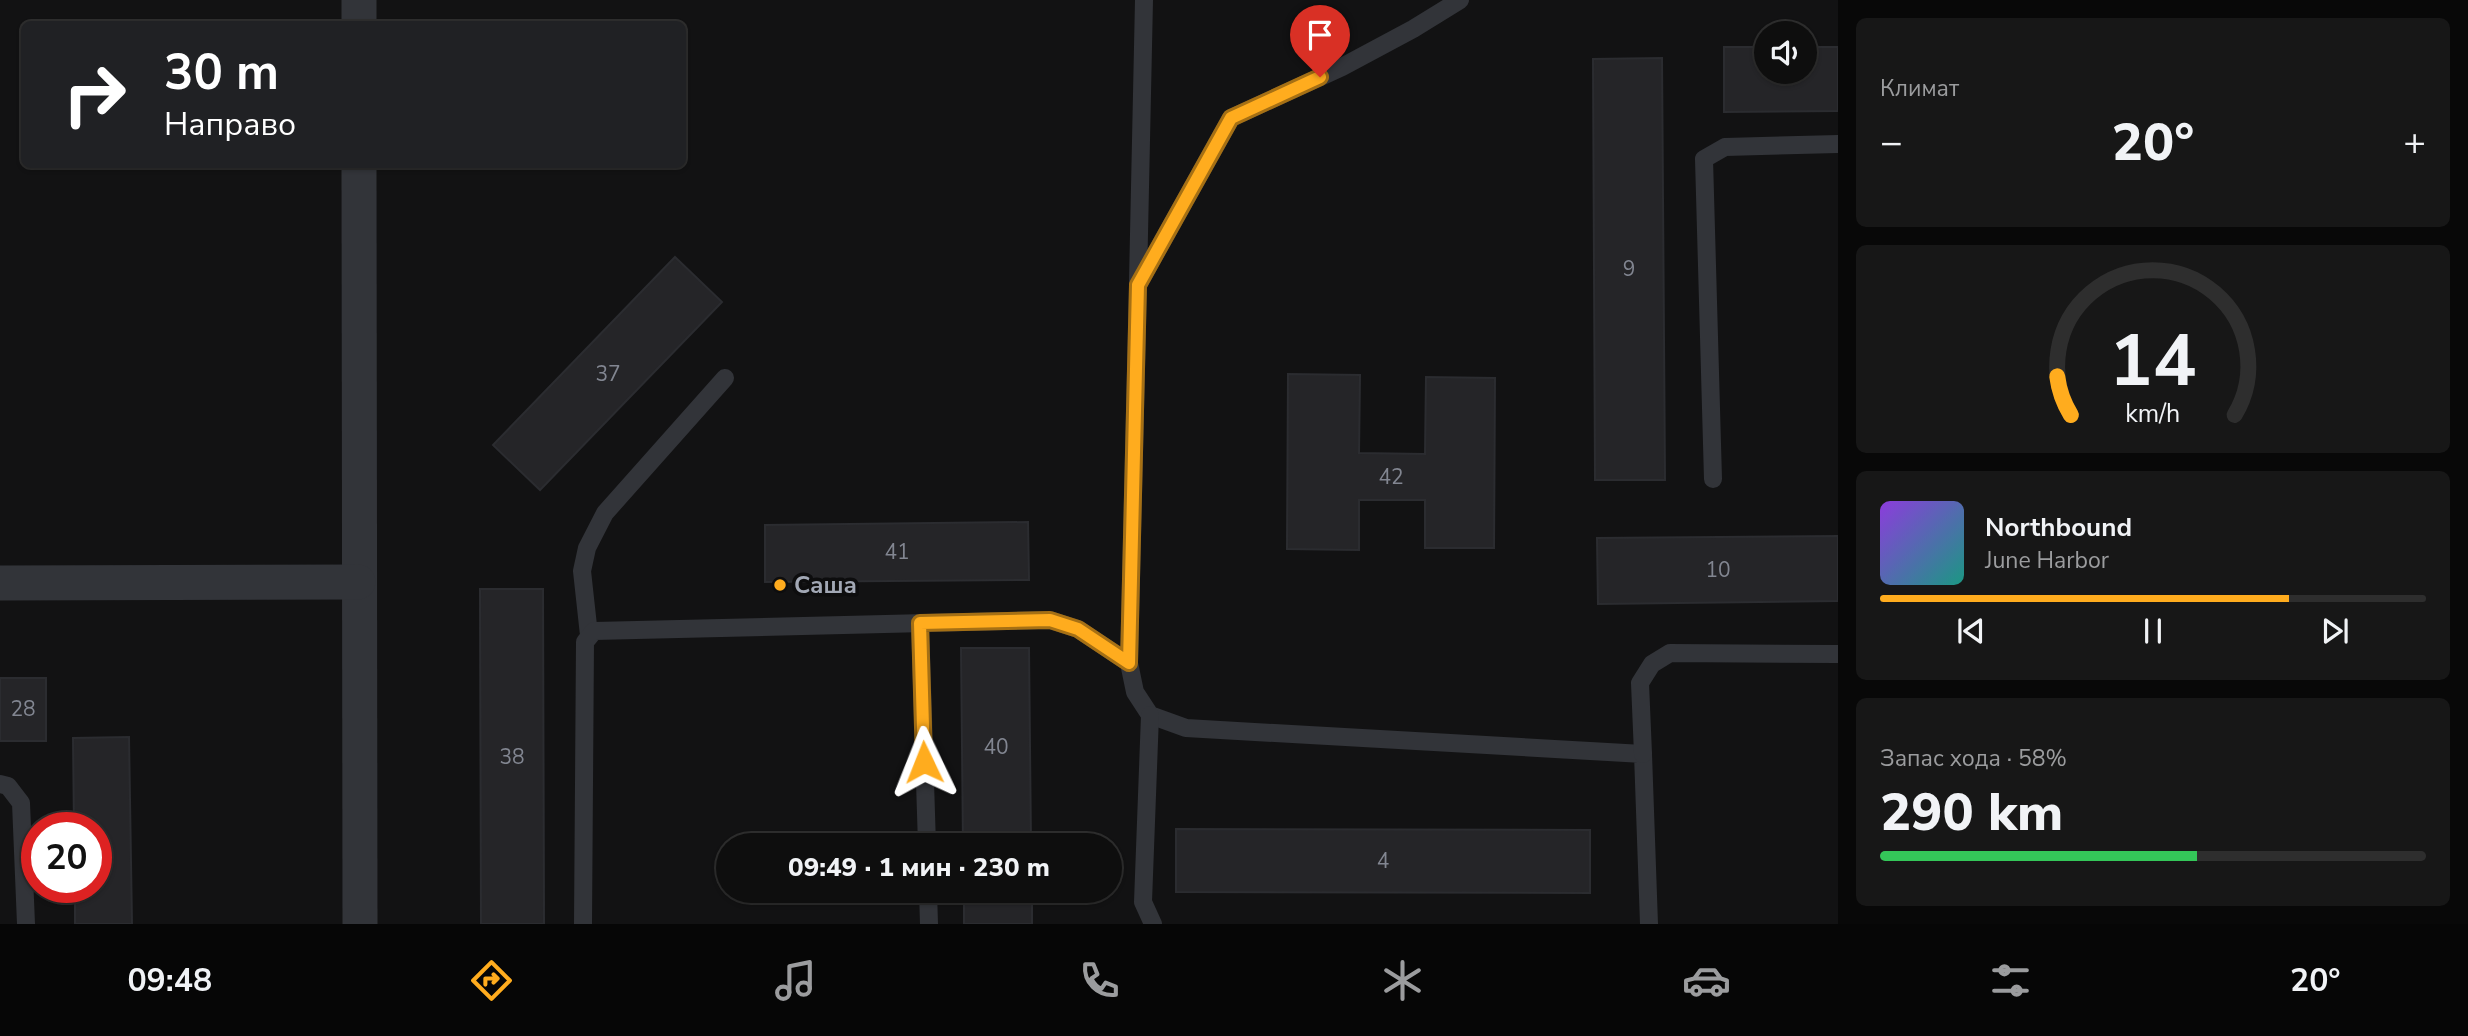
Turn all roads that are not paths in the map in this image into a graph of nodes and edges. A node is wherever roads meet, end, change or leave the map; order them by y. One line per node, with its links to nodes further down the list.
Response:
1 (359, 0): 4 (street)
2 (1144, 0): 7 (lane)
3 (1460, 0): 7 (lane)
4 (359, 21)
5 (1838, 144): 9 (lane)
6 (359, 168): 10 (street)
7 (1138, 285): 15 (lane)
8 (725, 378): 13 (lane)
9 (1713, 479)
10 (358, 582): 11 (street); 22 (street)
11 (0, 583)
12 (920, 623): 13 (lane); 15 (lane); 19 (lane)
13 (589, 635): 23 (lane)
14 (1838, 654): 17 (lane)
15 (1129, 663): 16 (lane)
16 (1150, 715): 17 (lane); 25 (lane)
17 (1643, 754): 26 (lane)
18 (0, 783): 21 (lane)
19 (927, 833)
20 (928, 903): 24 (lane)
21 (26, 924)
22 (359, 924)
23 (583, 924)
24 (929, 924)
25 (1153, 924)
26 (1649, 924)

